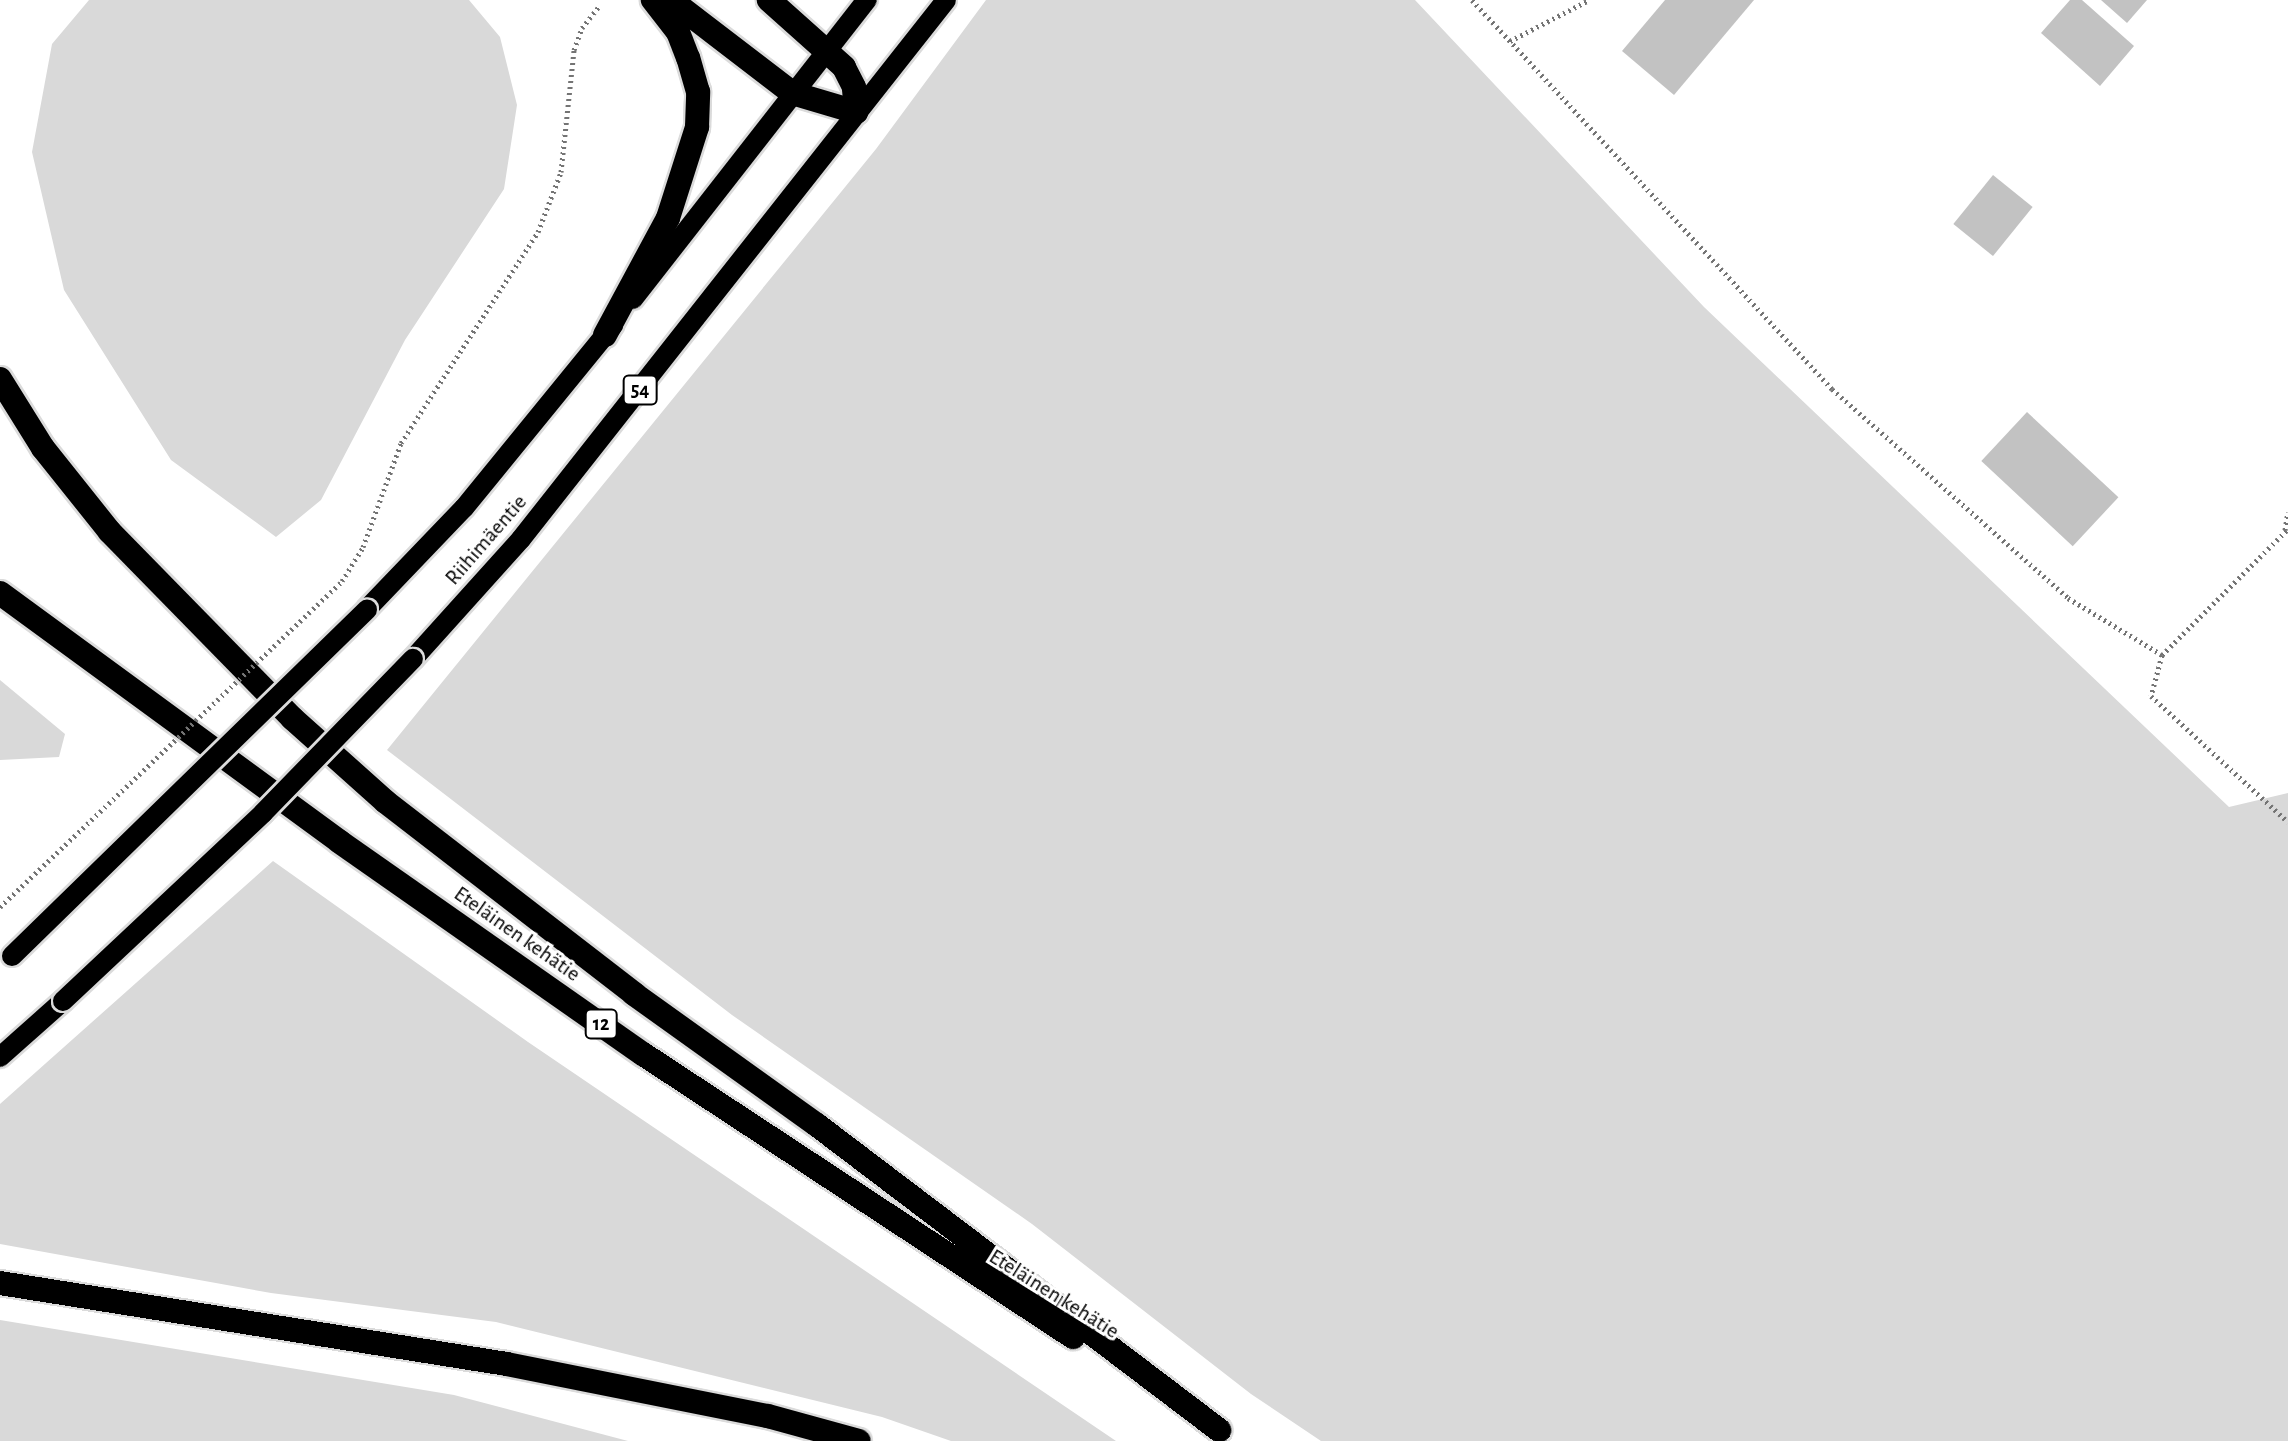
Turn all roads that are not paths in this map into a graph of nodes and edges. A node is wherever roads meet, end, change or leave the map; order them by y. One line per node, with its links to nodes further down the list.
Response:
1 (653, 0): 9 (highway)
2 (671, 0): 7 (highway)
3 (769, 0): 6 (highway)
4 (867, 0): 6 (main road, Riihimäentie)
5 (946, 0): 8 (main road, Riihimäentie / 54)
6 (828, 48): 7 (main road, Riihimäentie); 8 (highway)
7 (792, 93): 8 (highway); 9 (main road, Riihimäentie)
8 (856, 112): 13 (main road, Riihimäentie / 54, bridge)
9 (605, 335): 12 (main road, Riihimäentie, bridge)
10 (0, 379): 15 (highway)
11 (0, 593): 15 (highway, Eteläinen kehätie / 12)
12 (6, 962)
13 (0, 1057)
14 (0, 1283): 16 (highway)
15 (1227, 1436)
16 (859, 1441)

